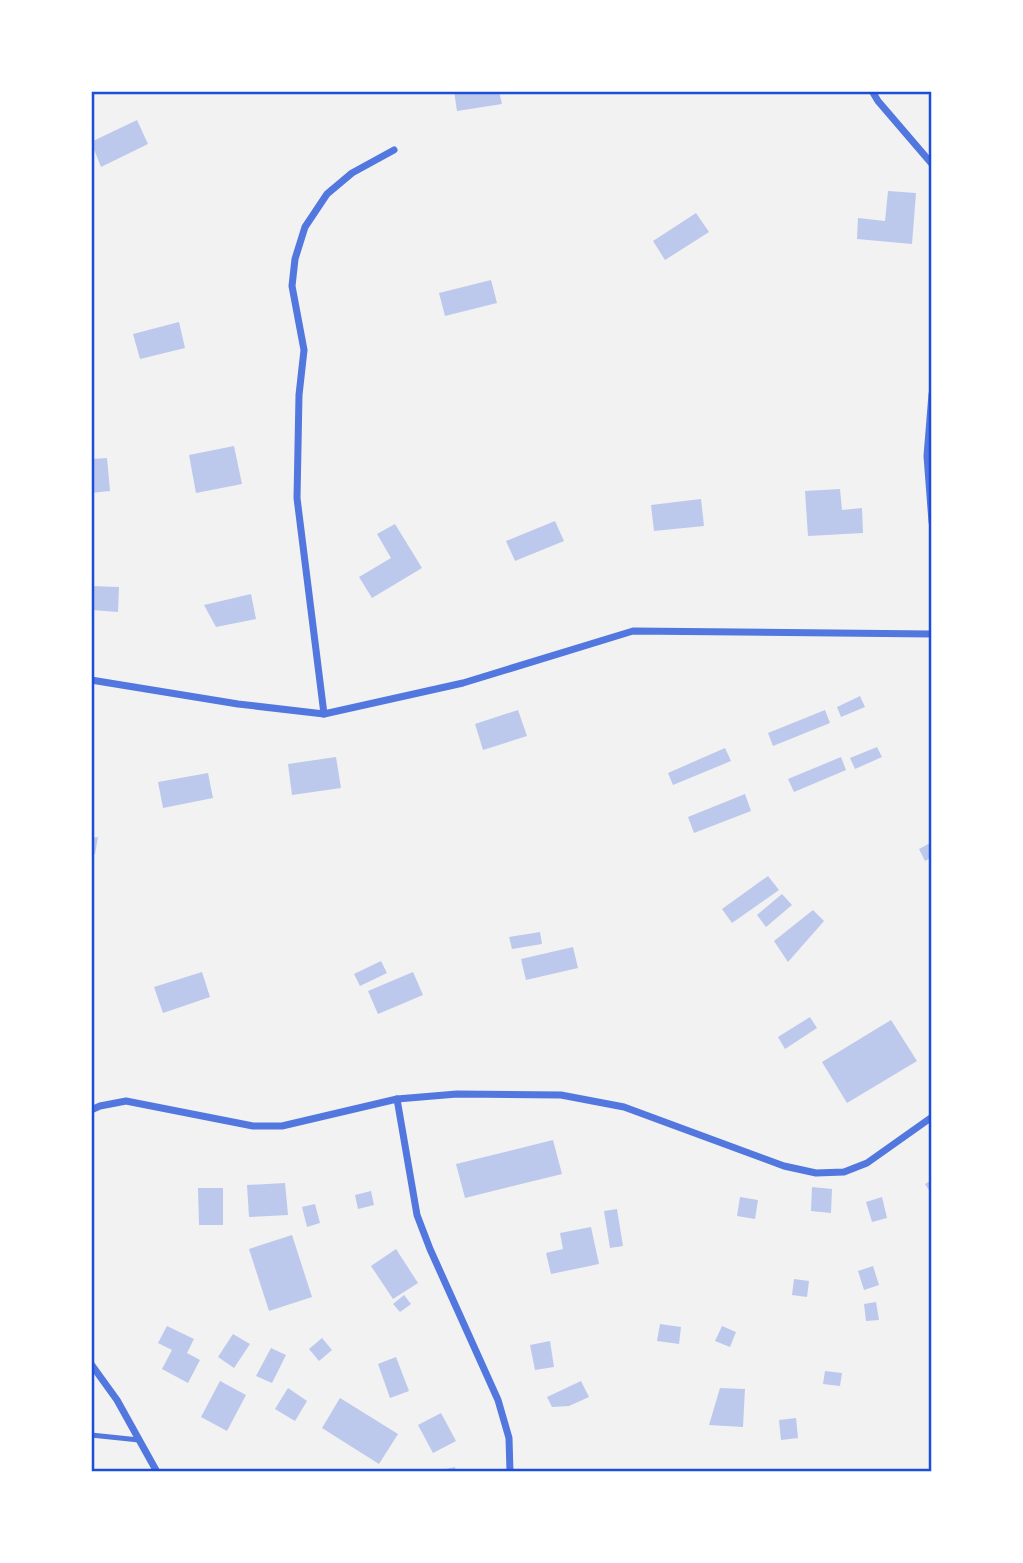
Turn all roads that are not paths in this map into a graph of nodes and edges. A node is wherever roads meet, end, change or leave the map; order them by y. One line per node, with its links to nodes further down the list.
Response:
1 (872, 91): 3 (street)
2 (394, 150): 8 (street)
3 (932, 164)
4 (932, 394): 5 (street)
5 (932, 522)
6 (932, 634): 8 (street)
7 (91, 680): 8 (street)
8 (324, 714)
9 (397, 1099): 10 (street); 11 (street); 16 (street)
10 (91, 1110)
11 (932, 1116)
12 (91, 1364): 14 (street)
13 (91, 1435): 14 (lane)
14 (139, 1440): 15 (street)
15 (157, 1472)
16 (510, 1472)

